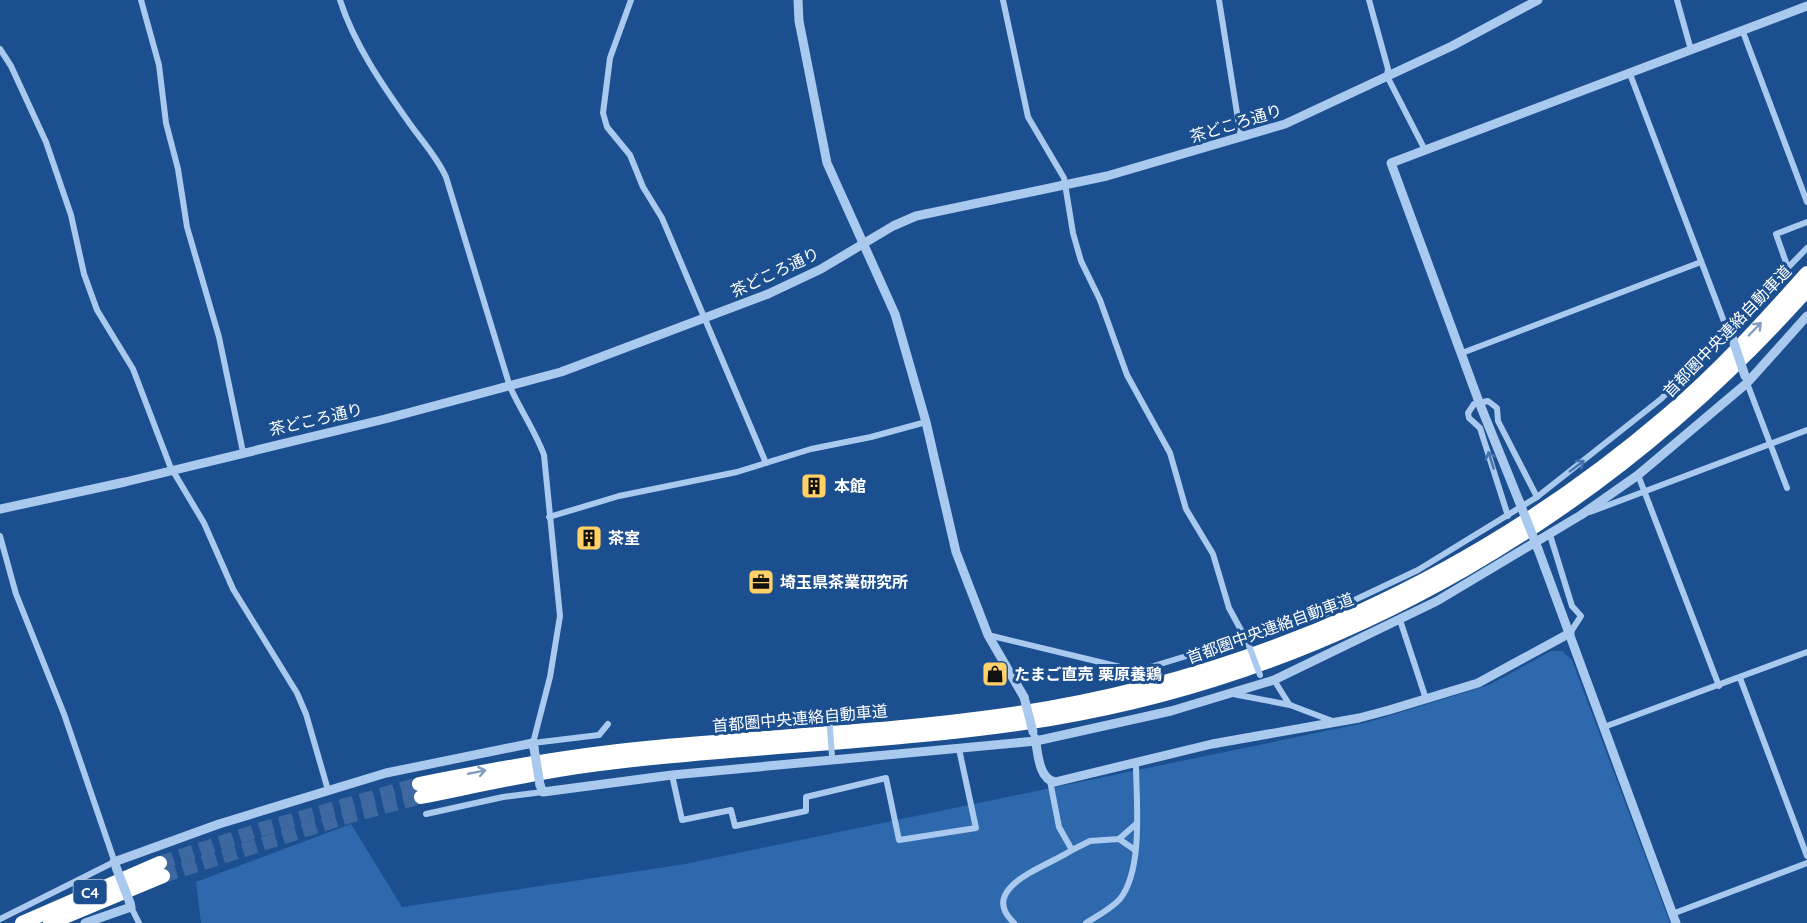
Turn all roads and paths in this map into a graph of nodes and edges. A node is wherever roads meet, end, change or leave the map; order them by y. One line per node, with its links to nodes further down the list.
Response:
1 (141, 0): 37 (street)
2 (340, 0): 32 (street)
3 (631, 0): 28 (street)
4 (798, 0): 21 (street)
5 (1003, 0): 18 (street)
6 (1218, 0): 16 (street)
7 (1369, 0): 15 (street)
8 (1538, 0): 15 (street, 茶どころ通り)
9 (1677, 0): 13 (street)
10 (1807, 6): 11 (street)
11 (1743, 32): 13 (street); 19 (street)
12 (0, 49): 39 (street)
13 (1691, 50): 14 (street)
14 (1630, 74): 17 (street); 23 (street)
15 (1387, 76): 16 (street, 茶どころ通り); 17 (street)
16 (1240, 138): 18 (street, 茶どころ通り)
17 (1425, 150): 30 (street)
18 (1066, 184): 21 (street, 茶どころ通り); 53 (street)
19 (1807, 202)
20 (1807, 222): 24 (street)
21 (863, 244): 28 (street, 茶どころ通り); 34 (street)
22 (1807, 248): 24 (street)
23 (1701, 262): 29 (street); 30 (street)
24 (1788, 268): 29 (street)
25 (1807, 273): 26 (highway, 首都圏中央連絡自動車道, one-way to 25)
26 (1807, 290)
27 (1807, 316): 31 (street)
28 (705, 320): 32 (street, 茶どころ通り); 38 (street)
29 (1730, 333): 31 (street, bridge); 43 (street, one-way to 29)
30 (1462, 353): 33 (street)
31 (1746, 379): 36 (street); 40 (street)
32 (510, 387): 37 (street, 茶どころ通り); 47 (street)
33 (1479, 402): 43 (street); 46 (street, one-way to 33); 51 (street, bridge)
34 (926, 422): 38 (street); 52 (street)
35 (1807, 430): 36 (street)
36 (1770, 444): 41 (street); 42 (street)
37 (243, 452): 39 (street, 茶どころ通り)
38 (766, 463): 47 (street)
39 (174, 470): 44 (street, 茶どころ通り); 74 (street)
40 (1638, 475): 42 (street); 45 (street)
41 (1786, 488)
42 (1644, 491): 45 (street); 58 (street)
43 (1537, 497): 46 (street)
44 (0, 509)
45 (1581, 515): 48 (street)
46 (1508, 516): 53 (street)
47 (549, 517): 67 (street)
48 (1550, 535): 50 (street); 51 (street)
49 (0, 536): 82 (street)
50 (1400, 620): 57 (street); 60 (street)
51 (1570, 633): 60 (street); 65 (street)
52 (988, 635): 53 (street); 66 (street, bridge)
53 (1247, 641): 56 (street, bridge)
54 (1807, 652): 55 (street)
55 (1740, 678): 58 (street); 80 (street)
56 (1262, 679): 57 (street); 59 (street)
57 (1274, 680): 61 (street)
58 (1719, 686): 65 (street)
59 (1232, 694): 61 (street); 66 (street)
60 (1426, 699): 63 (street)
61 (1290, 705): 63 (street)
62 (829, 716): 69 (street, bridge)
63 (1337, 722): 70 (street)
64 (608, 724): 67 (street)
65 (1604, 727): 84 (street)
66 (1034, 736): 68 (street); 72 (street)
67 (534, 746): 73 (street, bridge); 74 (street)
68 (959, 749): 69 (street); 71 (street)
69 (832, 758): 71 (street)
70 (1136, 763): 72 (street); 76 (street)
71 (672, 775): 73 (street)
72 (1050, 781): 78 (street)
73 (542, 788): 75 (street)
74 (328, 790): 82 (street)
75 (426, 814)
76 (1136, 824): 77 (street); 79 (street)
77 (1119, 839): 78 (street); 79 (street)
78 (1072, 850): 90 (street)
79 (1135, 850): 91 (street)
80 (1807, 856)
81 (1807, 863): 84 (street)
82 (115, 864): 83 (street, bridge); 85 (street)
83 (130, 905): 88 (street); 89 (street)
84 (1674, 918)
85 (0, 920)
86 (22, 923): 87 (highway, C4)
87 (50, 923)
88 (85, 923)
89 (139, 923)
90 (1014, 923)
91 (1086, 923)

